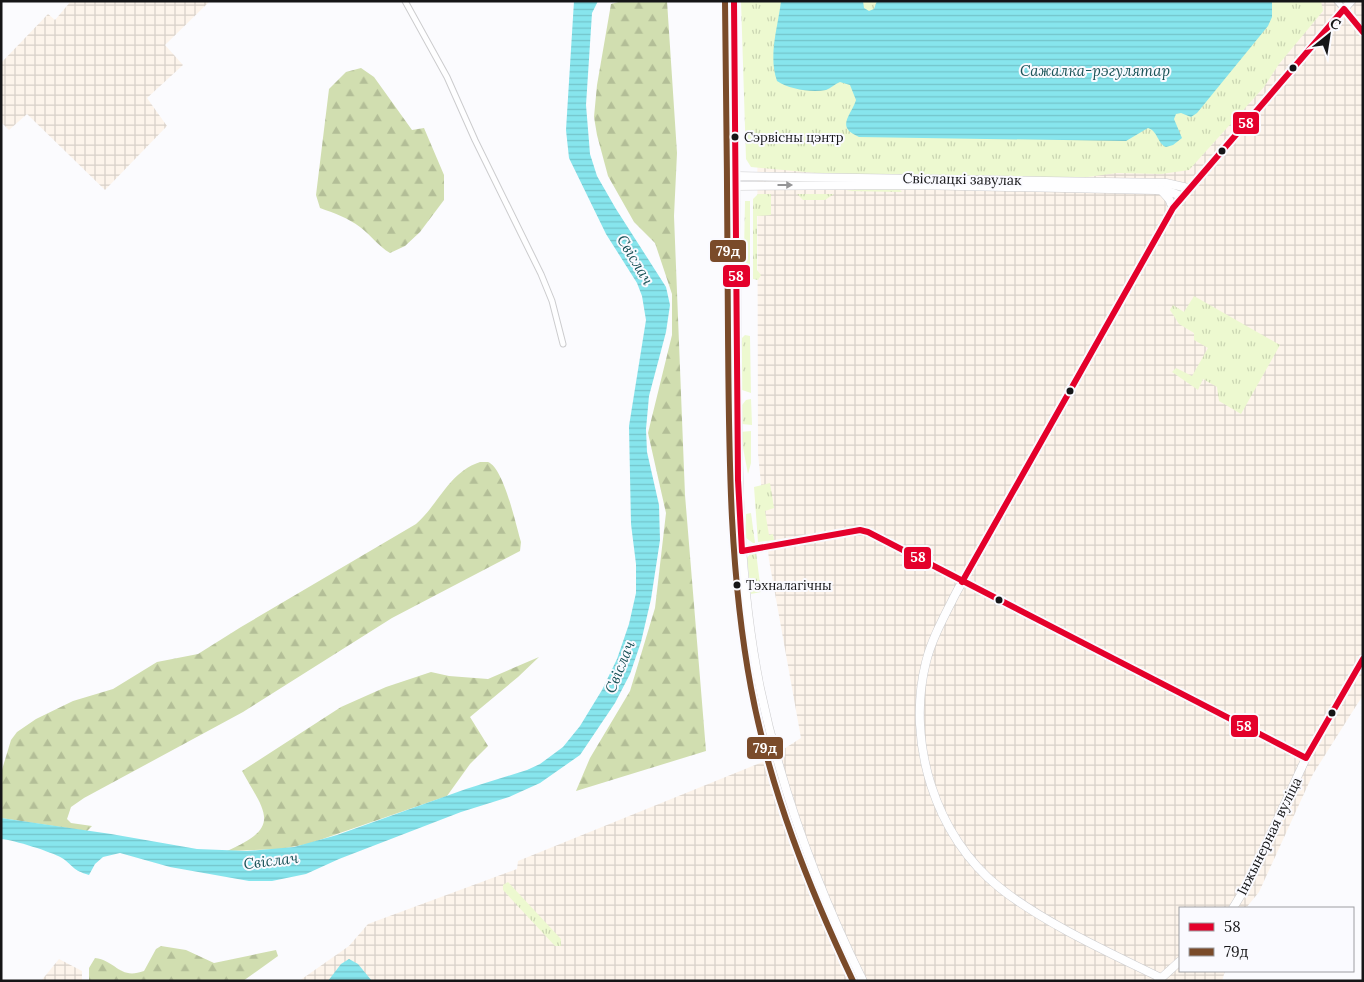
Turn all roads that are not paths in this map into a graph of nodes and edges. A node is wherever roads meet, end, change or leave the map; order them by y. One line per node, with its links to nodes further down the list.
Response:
1 (405, 1): 13 (street)
2 (734, 1): 7 (street)
3 (1337, 1): 5 (street)
4 (1351, 1): 5 (street)
5 (1344, 10): 6 (street); 9 (street)
6 (1363, 32)
7 (736, 176): 8 (street); 9 (street, Свіслацкі завулак)
8 (736, 186): 10 (street, Свіслацкі завулак, one-way to 10); 14 (street)
9 (1188, 188): 11 (street)
10 (1161, 190): 11 (street, Свіслацкі завулак); 12 (street)
11 (1181, 196): 12 (street)
12 (1173, 208): 15 (street)
13 (563, 344)
14 (742, 551): 15 (street); 21 (street)
15 (962, 582): 17 (street); 20 (street)
16 (1363, 658): 17 (street, Інжынерная вуліца)
17 (1306, 758): 18 (street, Інжынерная вуліца)
18 (1234, 907)
19 (1179, 962): 20 (street)
20 (1160, 979)
21 (862, 981)

